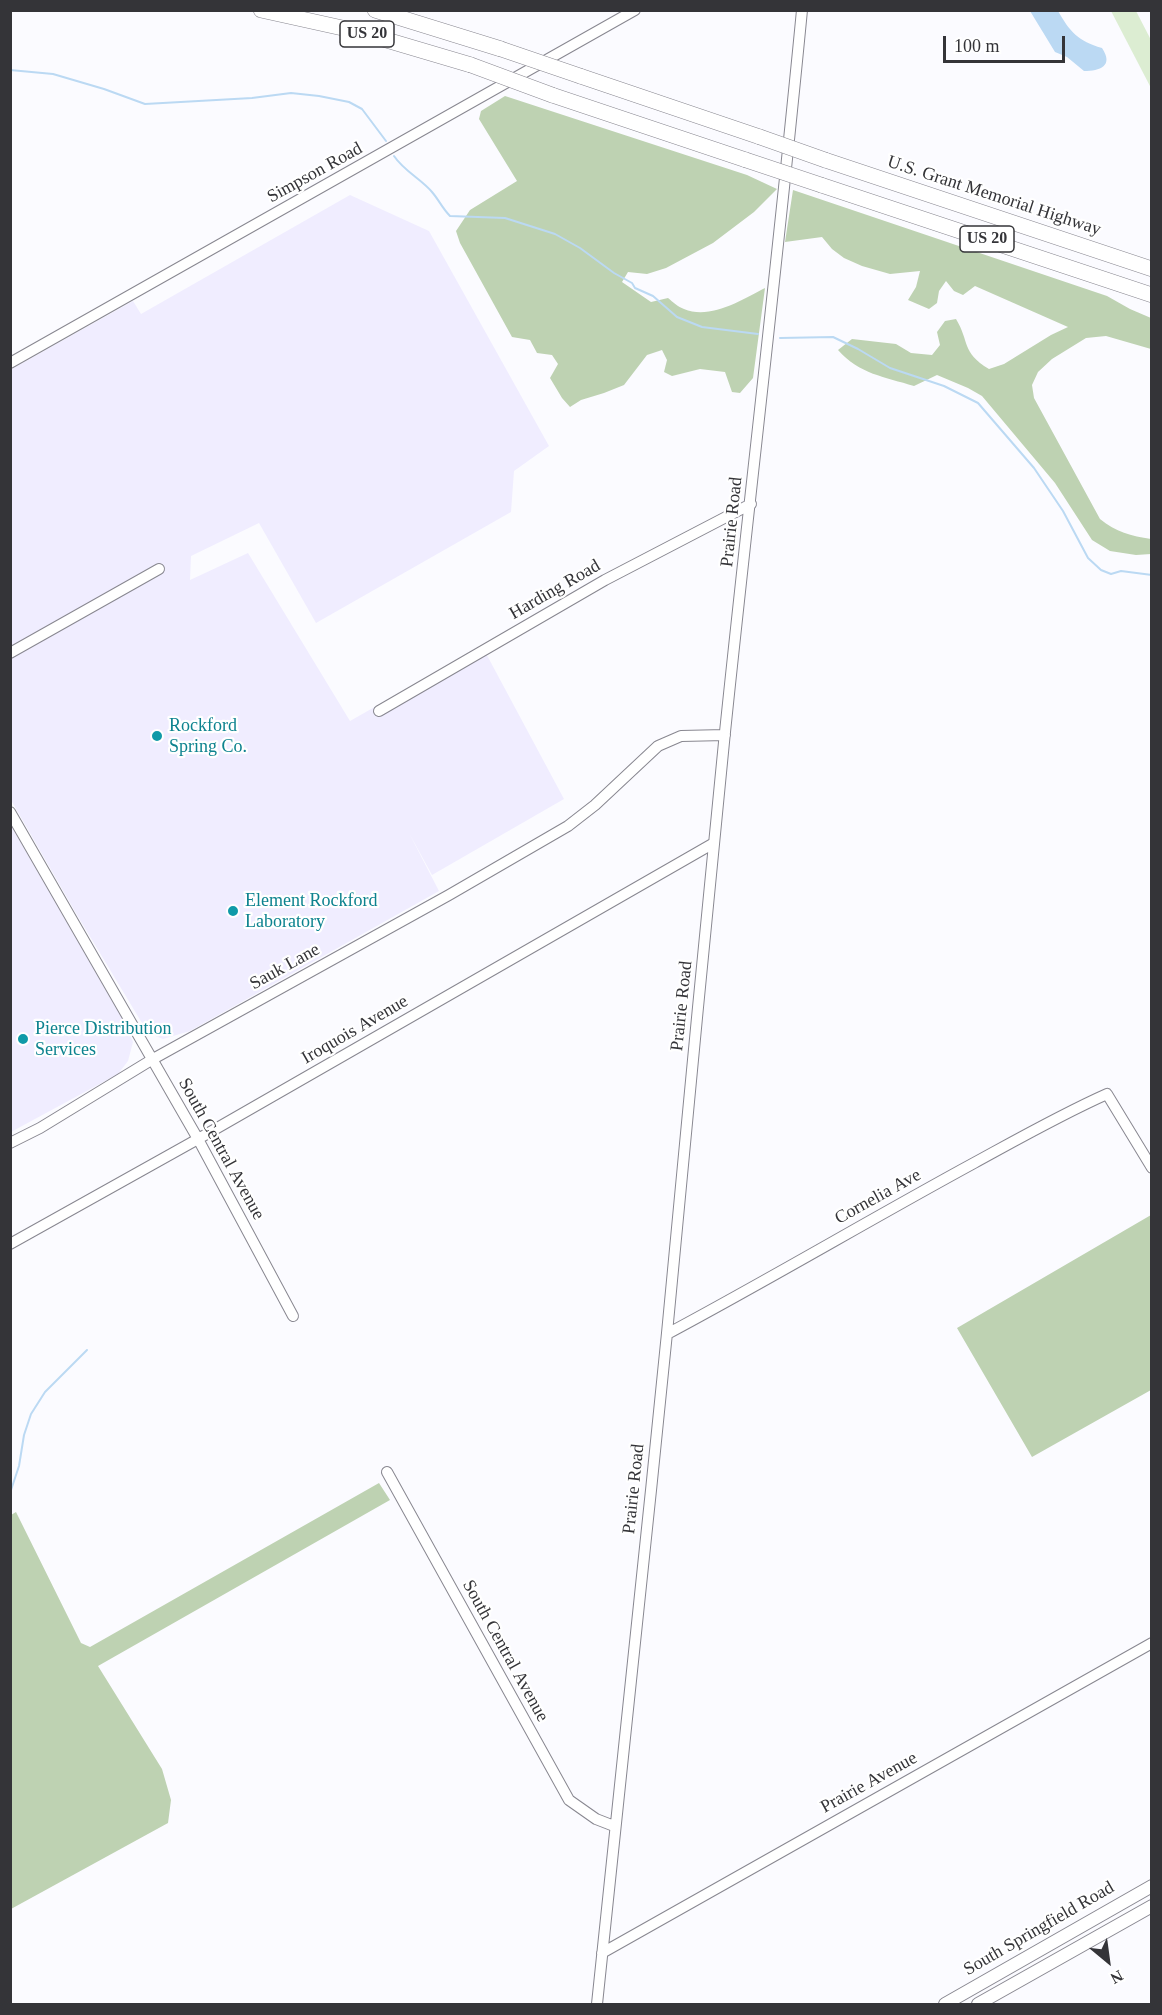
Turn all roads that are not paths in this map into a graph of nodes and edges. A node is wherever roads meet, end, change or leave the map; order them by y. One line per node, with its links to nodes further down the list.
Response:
1 (261, 10): 6 (highway, US 20, bridge)
2 (375, 10): 5 (highway, U.S. Grant Memorial Highway / US 20, bridge)
3 (634, 10): 7 (street, Simpson Road)
4 (802, 10): 8 (street, Prairie Road)
5 (1152, 268)
6 (1152, 295)
7 (10, 363)
8 (751, 504): 11 (street, Harding Road); 12 (street, Prairie Road)
9 (159, 569): 10 (street)
10 (10, 653)
11 (379, 711)
12 (724, 735): 14 (street, Prairie Road); 15 (street, Sauk Lane)
13 (10, 812): 15 (street, South Central Avenue)
14 (714, 843): 16 (street, Iroquois Avenue); 21 (street, Prairie Road)
15 (153, 1059): 16 (street, South Central Avenue); 17 (street, Sauk Lane)
16 (198, 1139): 19 (street, Iroquois Avenue); 20 (street, South Central Avenue)
17 (10, 1143)
18 (1152, 1168): 21 (street, Cornelia Ave)
19 (10, 1244)
20 (294, 1316)
21 (667, 1334): 24 (street, Prairie Road)
22 (387, 1472): 24 (street, South Central Avenue)
23 (1152, 1643): 27 (street, Prairie Avenue)
24 (614, 1826): 27 (street, Prairie Road)
25 (1152, 1886): 29 (main road, South Springfield Road)
26 (1152, 1906): 30 (main road, South Springfield Road)
27 (602, 1953): 28 (street, Prairie Road)
28 (597, 2004)
29 (945, 2004)
30 (978, 2004)

